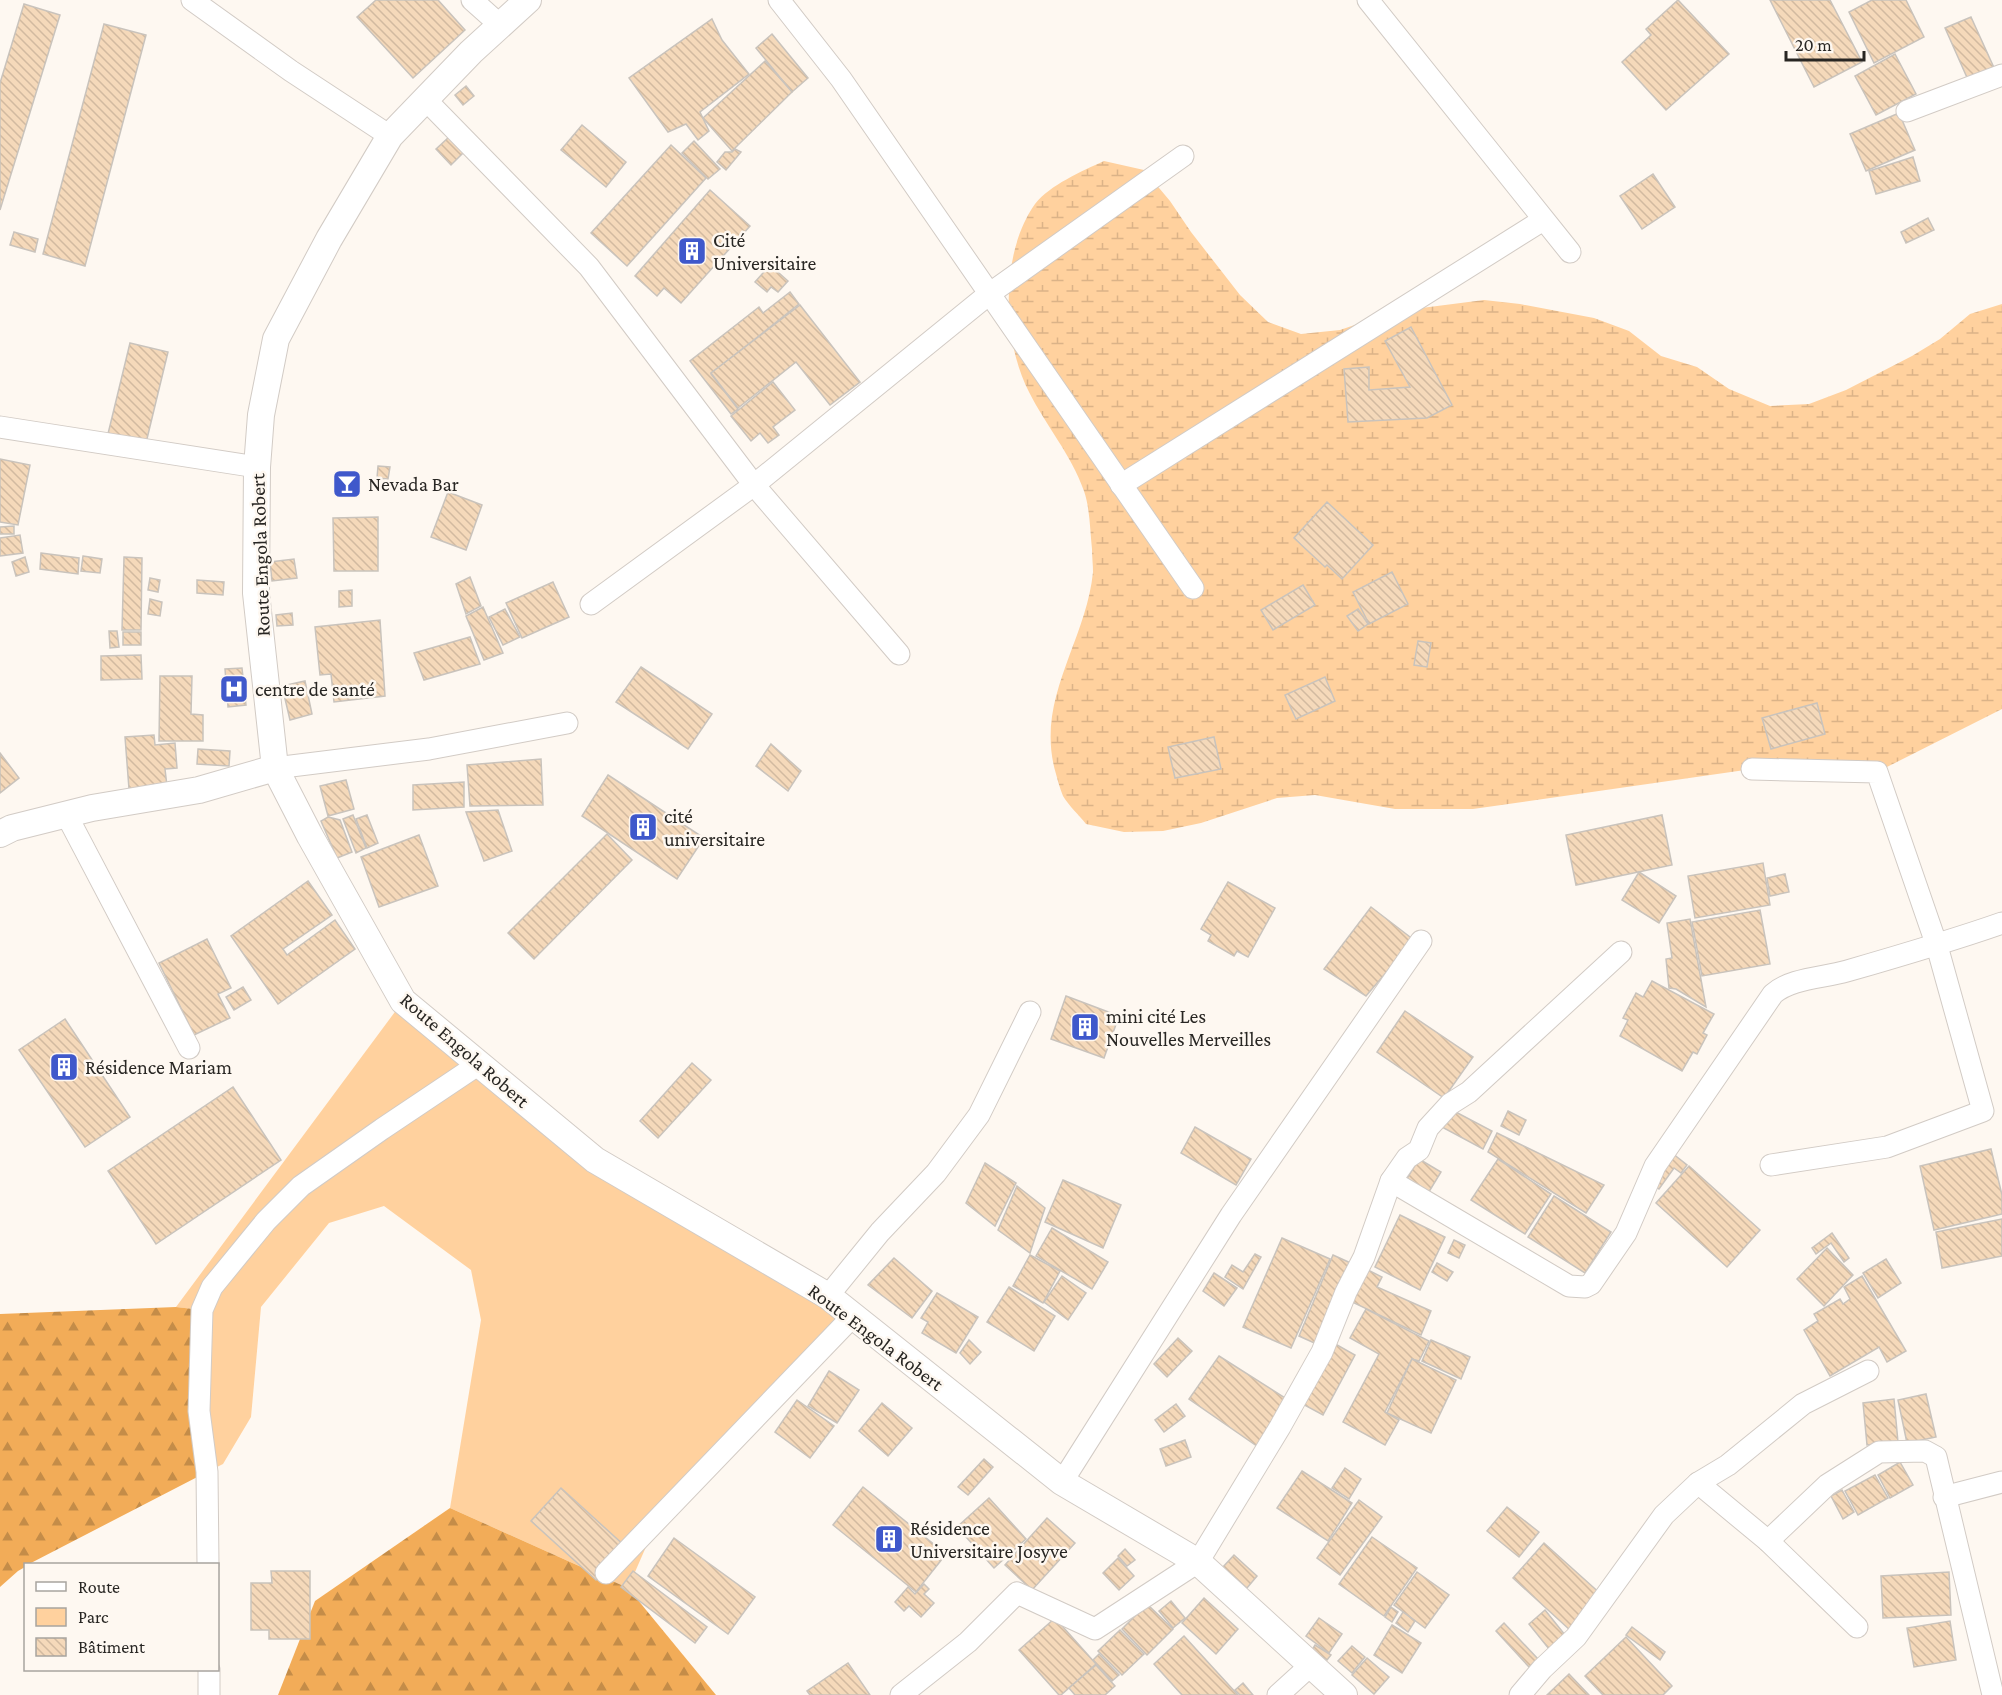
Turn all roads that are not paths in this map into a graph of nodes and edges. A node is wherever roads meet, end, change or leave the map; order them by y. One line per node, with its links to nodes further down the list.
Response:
1 (192, 0): 10 (street)
2 (472, 0): 6 (street)
3 (528, 0): 6 (street, Route Engola Robert)
4 (779, 0): 14 (street)
5 (1368, 0): 12 (street)
6 (500, 25): 8 (street, Route Engola Robert)
7 (2002, 75): 9 (street)
8 (425, 99): 10 (street, Route Engola Robert); 17 (street)
9 (1907, 111)
10 (390, 136): 16 (street, Route Engola Robert)
11 (1184, 156): 14 (street)
12 (1543, 220): 13 (street); 18 (street)
13 (1570, 252)
14 (989, 294): 17 (street); 18 (street)
15 (0, 427): 16 (street)
16 (257, 468): 23 (street, Route Engola Robert)
17 (754, 485): 20 (street); 21 (street)
18 (1121, 485): 19 (street)
19 (1192, 588)
20 (591, 604)
21 (899, 654)
22 (567, 723): 23 (street)
23 (275, 768): 25 (street); 33 (street, Route Engola Robert)
24 (1752, 769): 29 (street)
25 (66, 814): 26 (street); 32 (street)
26 (0, 834)
27 (2002, 923): 29 (street)
28 (1421, 941): 39 (street)
29 (1937, 946): 34 (street); 35 (street)
30 (1621, 952): 35 (street)
31 (1030, 1012): 36 (street)
32 (189, 1048)
33 (479, 1064): 36 (street, Route Engola Robert); 45 (street)
34 (1771, 1165)
35 (1390, 1181): 44 (street)
36 (828, 1296): 37 (street, Route Engola Robert)
37 (853, 1316): 39 (street, Route Engola Robert); 46 (street)
38 (1868, 1371): 41 (street)
39 (1062, 1482): 44 (street, Route Engola Robert)
40 (2002, 1482): 42 (street)
41 (1698, 1483): 43 (street); 54 (street)
42 (1944, 1497): 43 (street); 55 (street)
43 (1768, 1541): 47 (street)
44 (1198, 1562): 48 (street, Route Engola Robert); 51 (street)
45 (208, 1563)
46 (606, 1573)
47 (1857, 1627)
48 (1311, 1665): 52 (street); 53 (street, Route Engola Robert)
49 (209, 1671): 50 (street)
50 (209, 1695)
51 (901, 1695)
52 (1278, 1695)
53 (1344, 1695)
54 (1520, 1695)
55 (1993, 1695)

